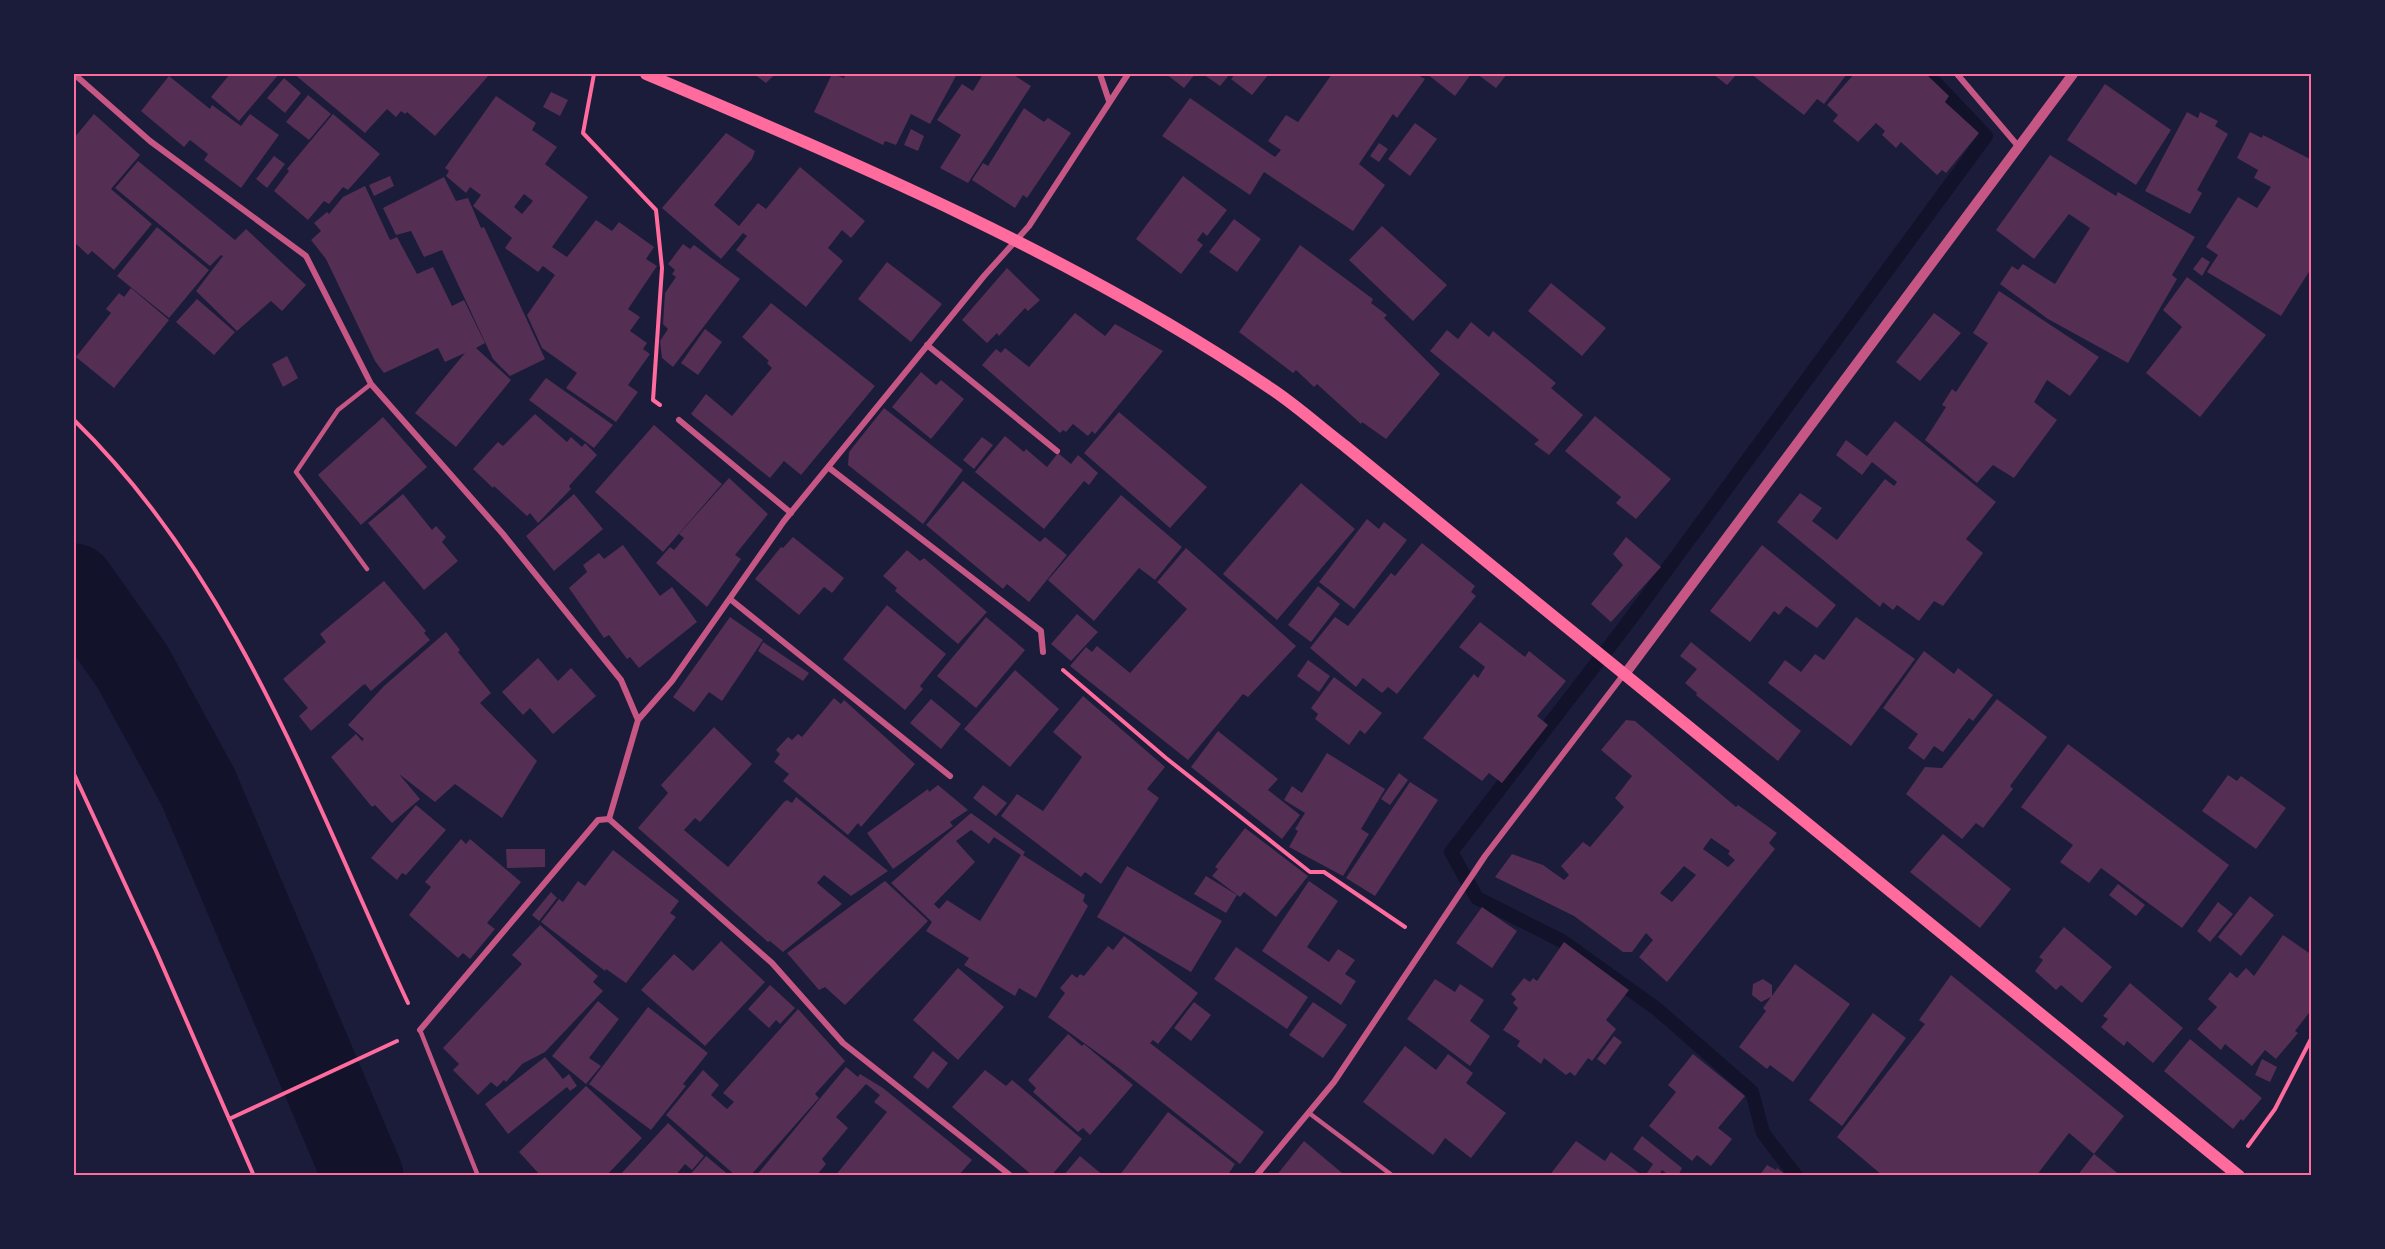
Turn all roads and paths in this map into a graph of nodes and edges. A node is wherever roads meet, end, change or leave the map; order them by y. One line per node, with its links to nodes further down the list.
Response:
1 (74, 74): 12 (street)
2 (594, 74): 14 (path)
3 (646, 74): 10 (main road)
4 (1100, 74): 8 (street)
5 (1128, 74): 8 (street)
6 (1958, 74): 9 (street)
7 (2073, 74): 9 (street)
8 (1109, 101): 10 (street)
9 (2018, 146): 21 (street)
10 (1015, 242): 11 (street); 21 (main road)
11 (927, 345): 15 (street); 16 (street)
12 (371, 384): 18 (lane); 22 (street)
13 (74, 420): 27 (path)
14 (679, 420): 17 (street)
15 (1057, 451)
16 (828, 467): 17 (street); 20 (street)
17 (791, 513): 19 (street)
18 (367, 569)
19 (730, 599): 22 (street); 24 (street)
20 (1043, 652): 26 (path)
21 (1625, 674): 26 (street); 32 (main road)
22 (638, 720): 25 (street)
23 (74, 774): 31 (path)
24 (950, 776)
25 (609, 819): 27 (street); 35 (street)
26 (1428, 943): 30 (street)
27 (420, 1030): 34 (lane)
28 (2312, 1037): 32 (path)
29 (401, 1039): 31 (path)
30 (1309, 1113): 36 (street); 37 (lane)
31 (229, 1119): 33 (path)
32 (2235, 1172)
33 (254, 1176)
34 (478, 1176)
35 (1011, 1176)
36 (1256, 1176)
37 (1393, 1176)

